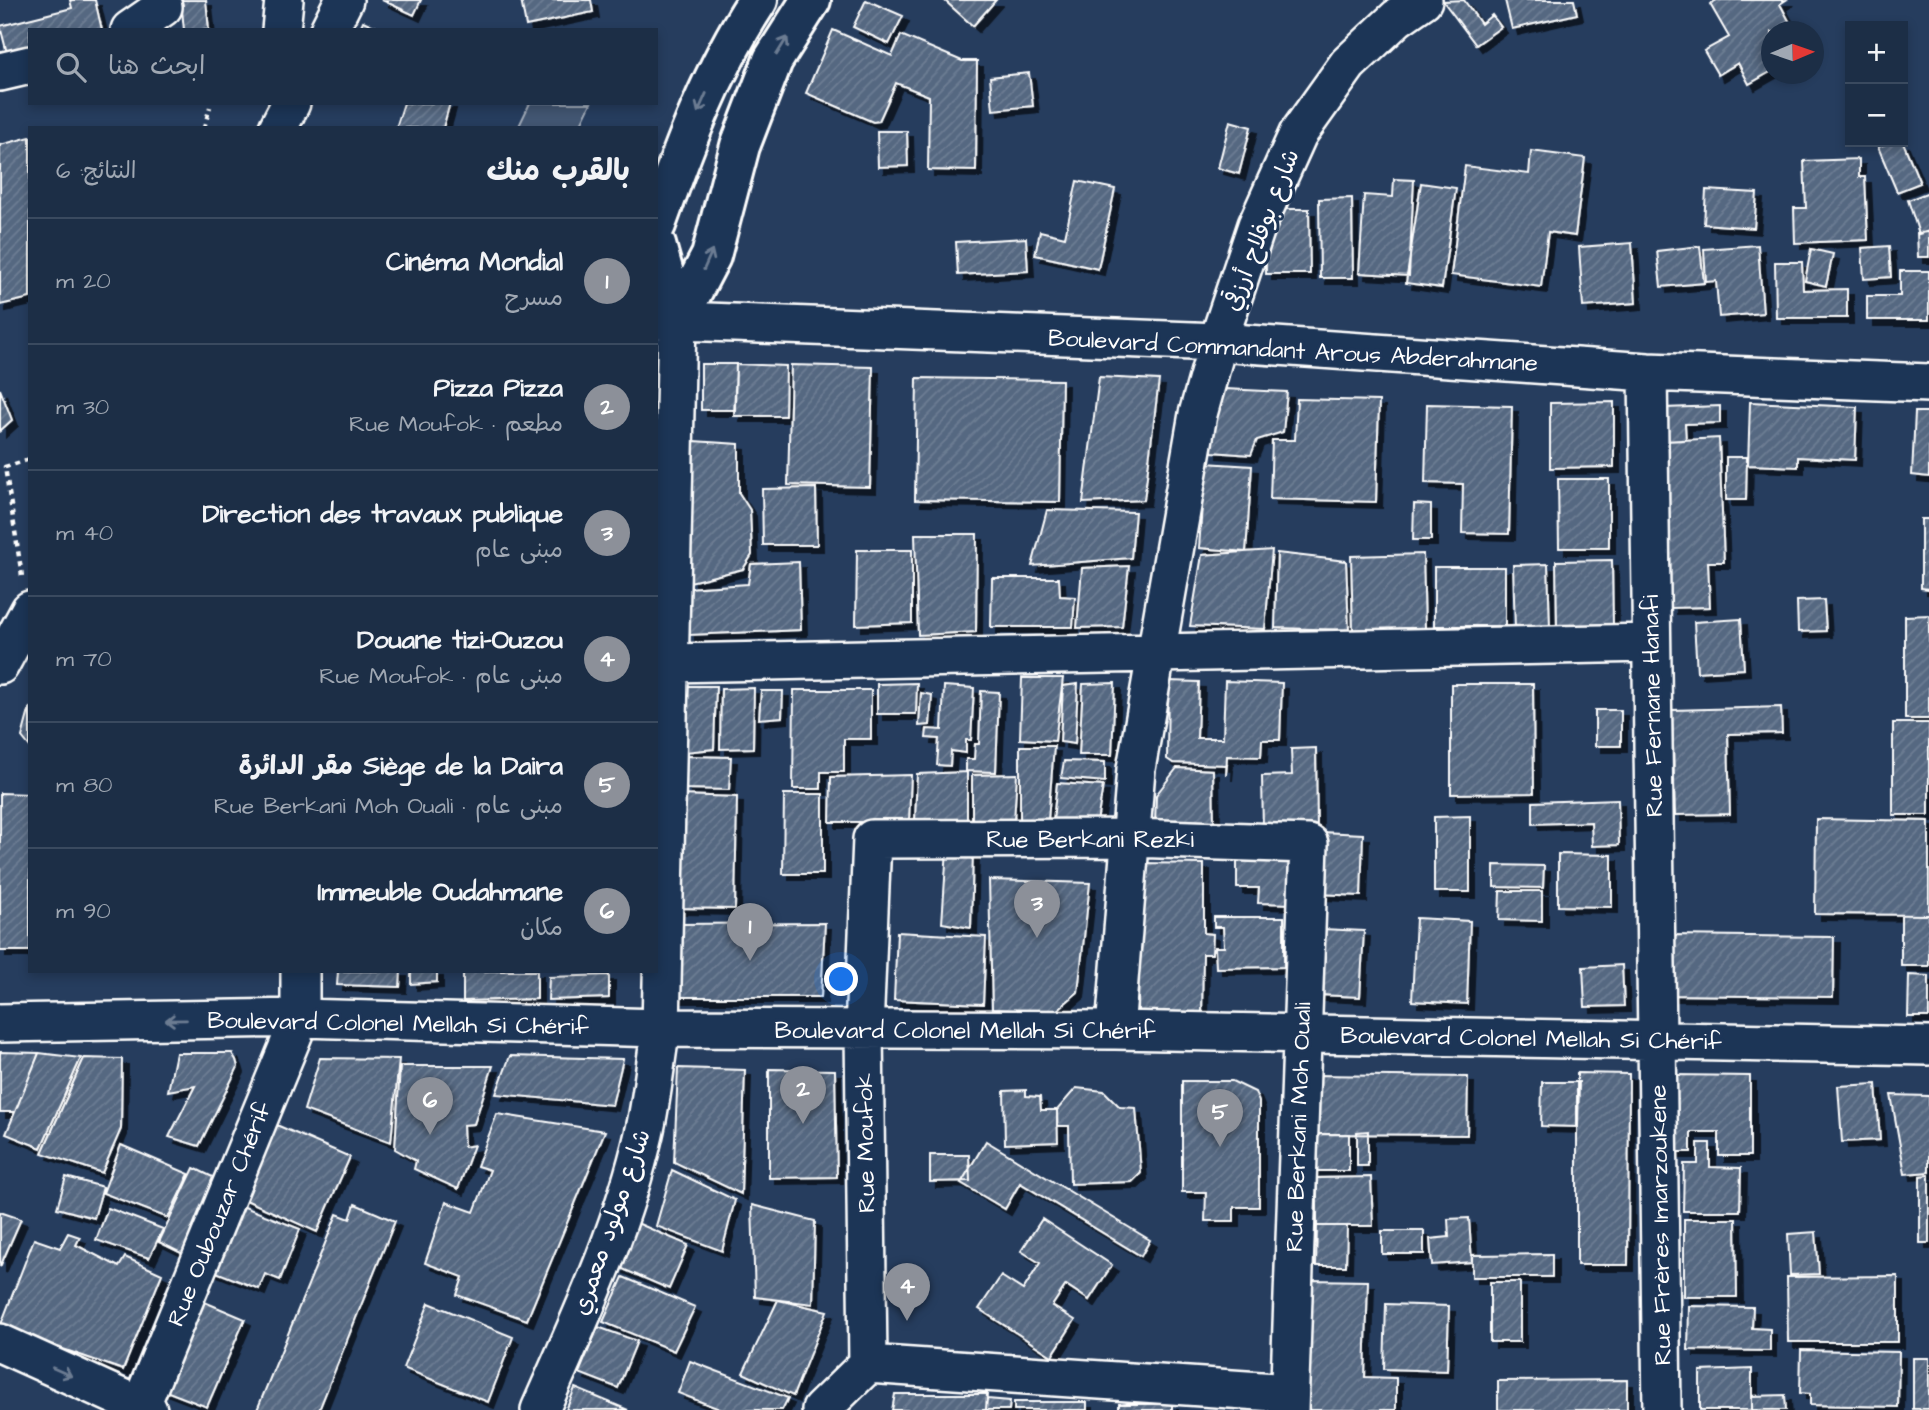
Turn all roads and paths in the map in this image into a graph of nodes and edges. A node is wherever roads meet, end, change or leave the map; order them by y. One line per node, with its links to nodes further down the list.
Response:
1 (284, 0): 8 (street)
2 (344, 0): 9 (street)
3 (758, 0): 18 (main road, one-way to 18)
4 (811, 0): 20 (main road, one-way to 4)
5 (1423, 0): 21 (street, شارع بوفلاح أرزقي)
6 (163, 7): 7 (street)
7 (133, 28)
8 (281, 28)
9 (329, 28)
10 (28, 65): 11 (street)
11 (0, 72)
12 (268, 105): 16 (street)
13 (290, 105): 17 (street)
14 (210, 107): 15 (path)
15 (205, 126)
16 (263, 126)
17 (279, 126)
18 (658, 220)
19 (658, 259): 20 (main road)
20 (667, 321): 21 (street, Boulevard Commandant Arous Abderahmane); 29 (street, شارع مولود معمري)
21 (1218, 342): 22 (street, Boulevard Commandant Arous Abderahmane); 28 (street, شارع بوفلاح أرزقي)
22 (1648, 372): 23 (street, Boulevard Commandant Arous Abderahmane); 27 (street, Rue Fernane Hanafi)
23 (1929, 383)
24 (28, 460): 25 (path)
25 (28, 605)
26 (28, 613): 30 (street)
27 (1651, 643): 28 (street); 41 (street, Rue Fernane Hanafi)
28 (1156, 653): 29 (street); 31 (street, شارع بوفلاح أرزقي)
29 (669, 663): 37 (street, شارع مولود معمري)
30 (0, 665)
31 (1131, 838): 32 (street, Rue Berkani Rezki); 33 (street, Rue Berkani Rezki); 39 (street, شارع بوفلاح أرزقي)
32 (872, 839): 38 (street, Rue Moufok)
33 (1309, 844): 40 (street, Rue Berkani Moh Ouali)
34 (300, 973): 35 (street)
35 (300, 1018): 36 (street, Boulevard Colonel Mellah Si Chérif, one-way to 36); 37 (street, Boulevard Colonel Mellah Si Chérif); 46 (street, Rue Oubouzar Chérif)
36 (0, 1023)
37 (660, 1028): 38 (street, Boulevard Colonel Mellah Si Chérif); 47 (street, شارع مولود معمري)
38 (864, 1030): 39 (street, Boulevard Colonel Mellah Si Chérif); 44 (street, Rue Moufok)
39 (1115, 1030): 40 (street, Boulevard Colonel Mellah Si Chérif)
40 (1300, 1034): 41 (street, Boulevard Colonel Mellah Si Chérif); 45 (street, Rue Berkani Moh Ouali)
41 (1657, 1040): 42 (street, Boulevard Colonel Mellah Si Chérif); 49 (street, Rue Frères Imarzoukene)
42 (1929, 1046)
43 (0, 1343): 46 (street, one-way to 46)
44 (868, 1364): 45 (street); 48 (street)
45 (1289, 1401)
46 (142, 1409)
47 (540, 1410)
48 (821, 1410)
49 (1662, 1410)

